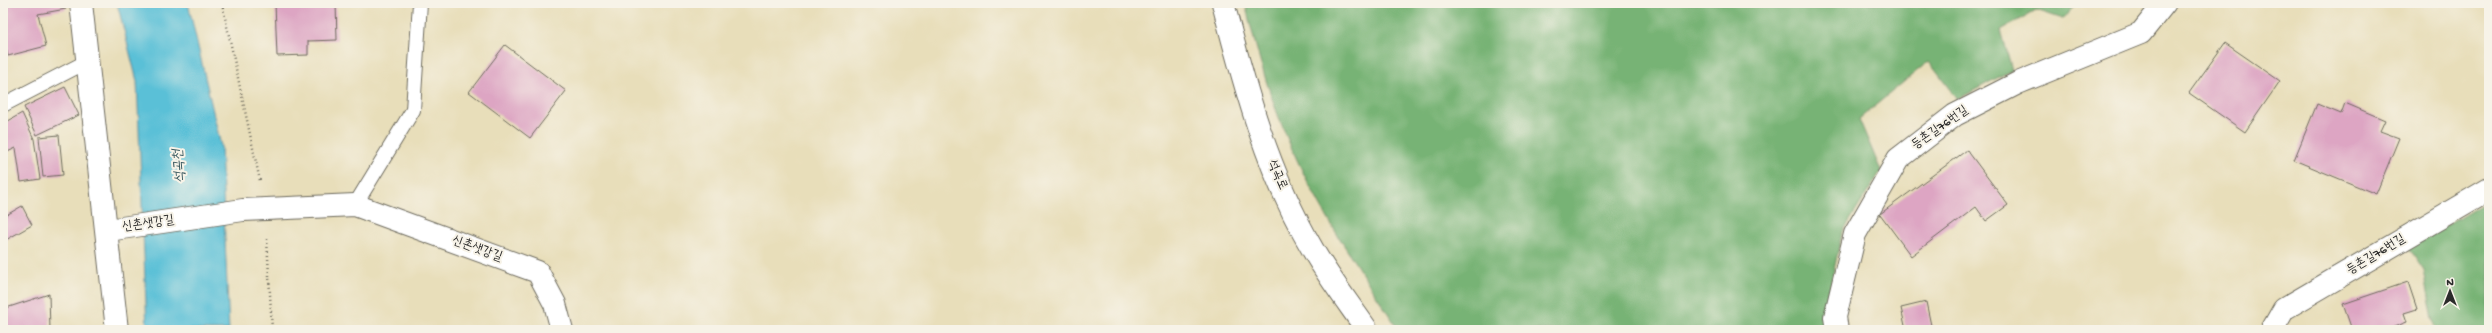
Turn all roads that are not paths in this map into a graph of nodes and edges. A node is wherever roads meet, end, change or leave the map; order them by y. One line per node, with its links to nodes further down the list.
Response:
1 (81, 3): 5 (street, 신촌샛강길)
2 (420, 3): 8 (lane)
3 (1223, 3): 12 (street, 석곡로)
4 (2166, 3): 13 (street, 등촌길76번길)
5 (86, 62): 6 (lane); 9 (street, 신촌샛강길)
6 (3, 105)
7 (2489, 189): 14 (street, 등촌길76번길)
8 (355, 205): 9 (street, 신촌샛강길); 11 (street, 신촌샛강길)
9 (118, 229): 10 (street, 신촌샛강길)
10 (117, 330)
11 (562, 330)
12 (1367, 330)
13 (1837, 330)
14 (2272, 330)

